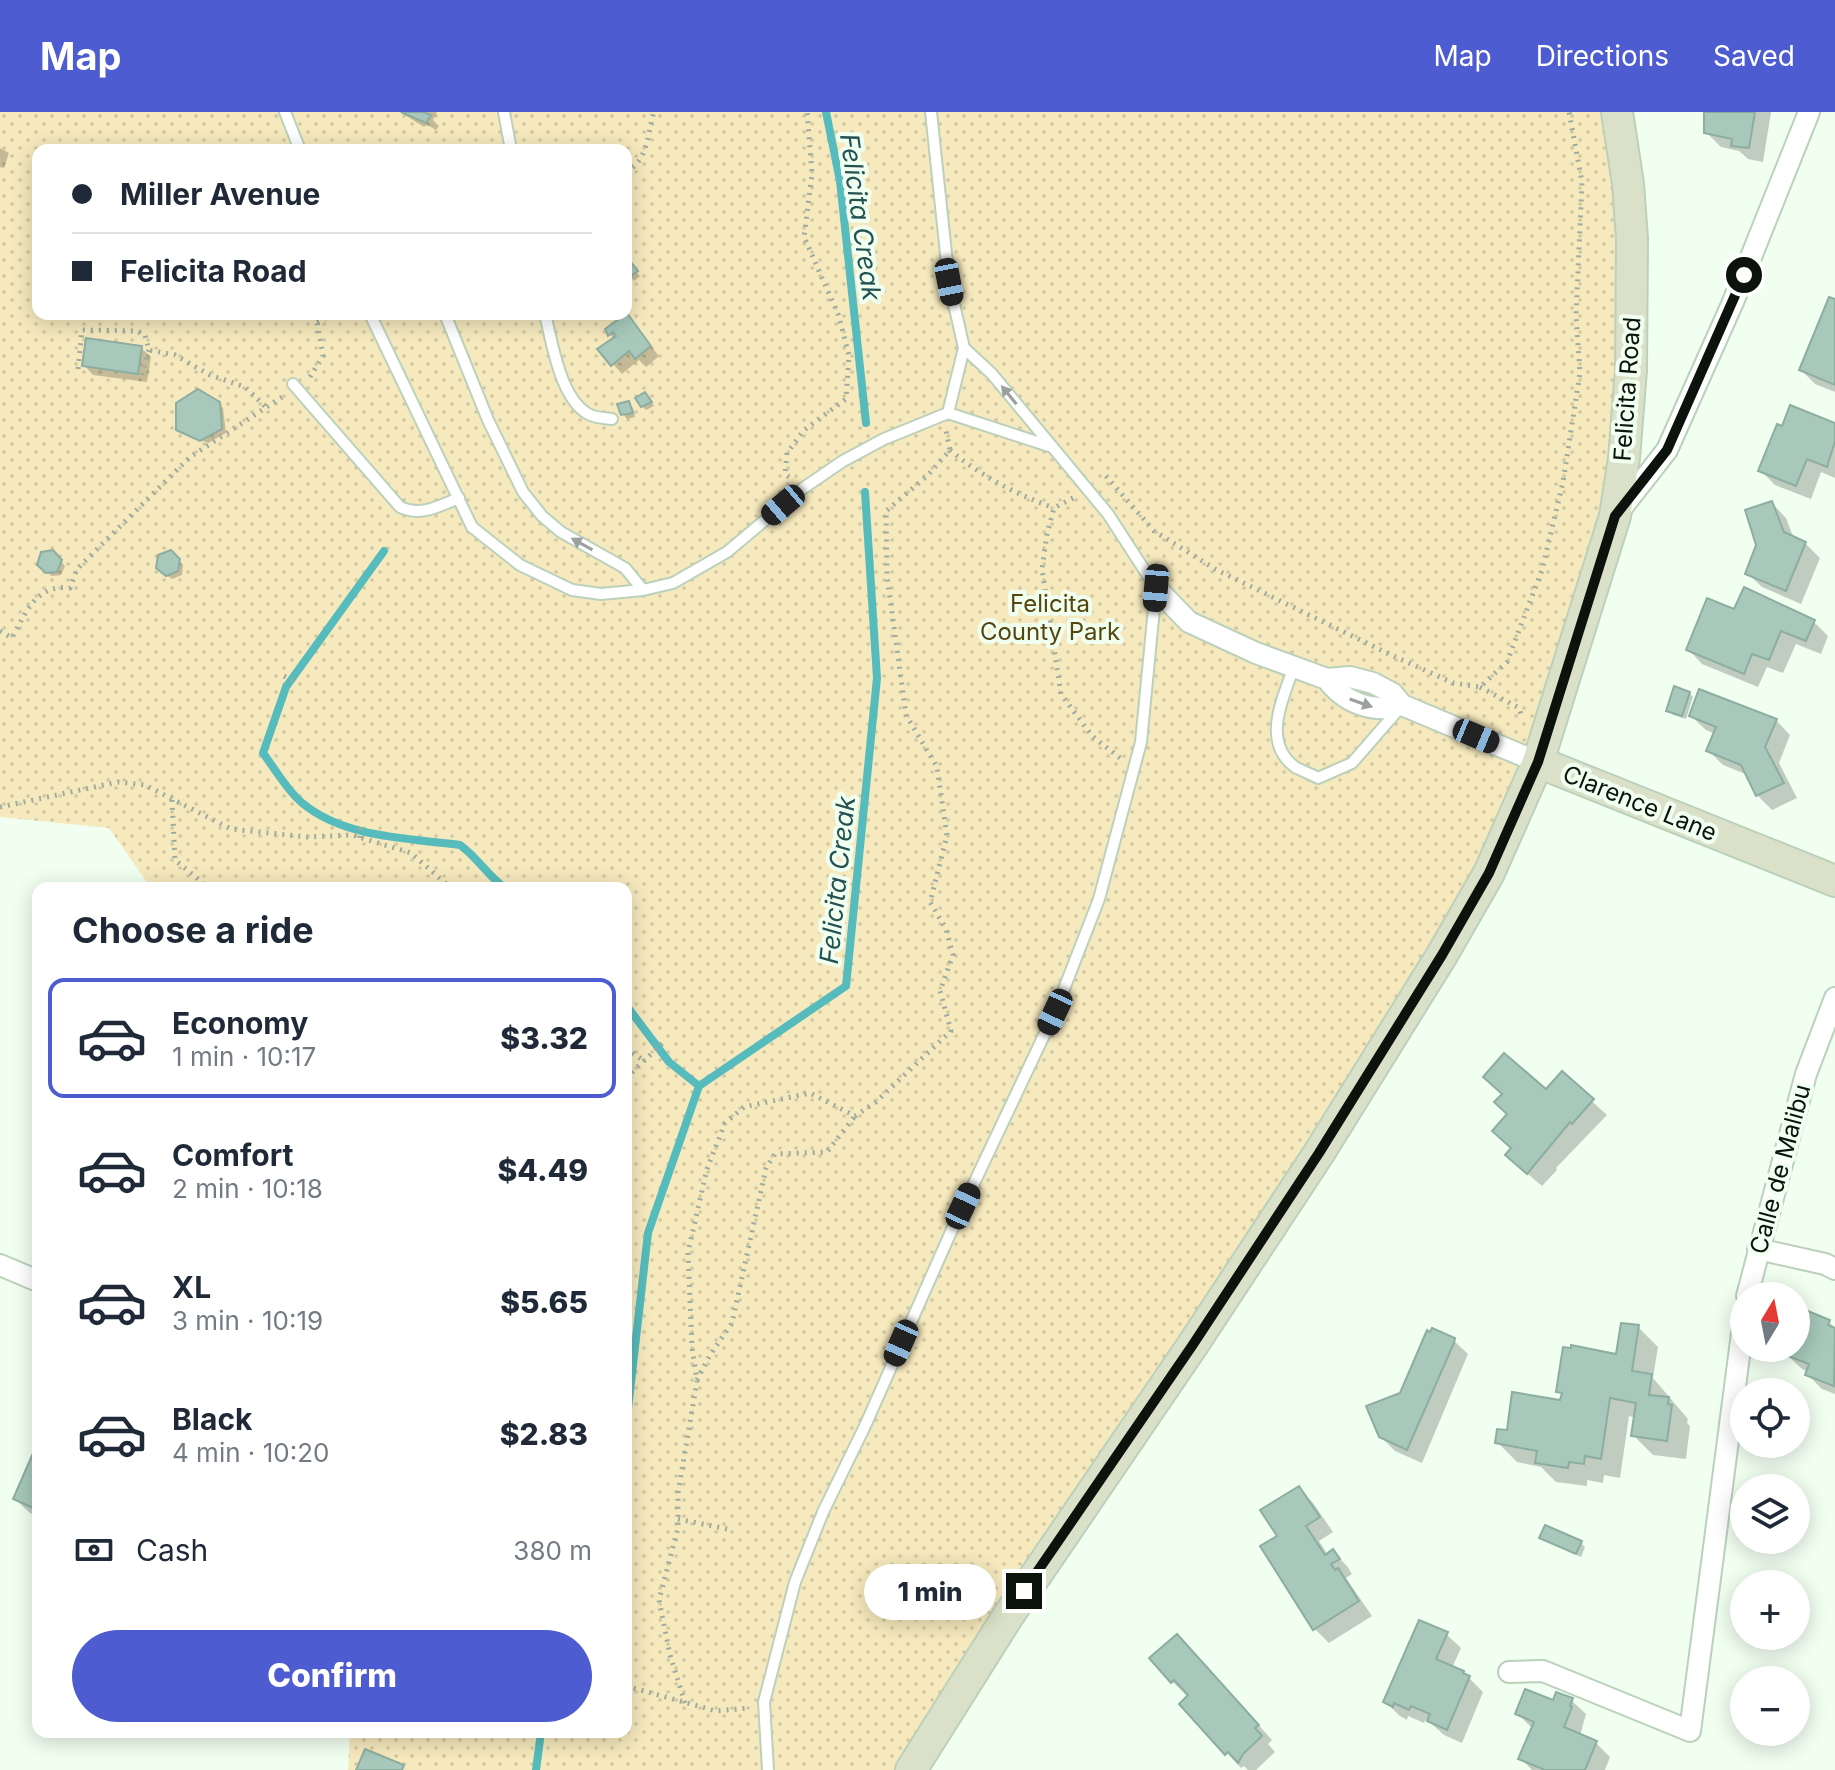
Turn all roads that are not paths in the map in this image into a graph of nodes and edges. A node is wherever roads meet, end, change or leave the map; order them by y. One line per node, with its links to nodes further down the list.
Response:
1 (285, 112): 6 (lane)
2 (504, 112): 7 (lane)
3 (931, 112): 11 (lane)
4 (1617, 112): 17 (main road, Felicita Road)
5 (1809, 112): 17 (street)
6 (298, 144)
7 (510, 144)
8 (373, 320): 16 (lane)
9 (447, 320): 19 (lane, one-way to 9)
10 (547, 320): 14 (lane)
11 (964, 348): 13 (lane); 15 (lane, one-way to 11)
12 (297, 388): 16 (lane)
13 (946, 414): 15 (lane); 19 (lane)
14 (612, 419)
15 (1050, 446): 18 (lane)
16 (459, 498): 19 (lane)
17 (1615, 516): 22 (main road, Felicita Road)
18 (1156, 588): 20 (street, Clarence Lane); 32 (lane)
19 (643, 590)
20 (1294, 667): 21 (street, Clarence Lane); 21 (lane)
21 (1402, 705): 22 (street, Clarence Lane)
22 (1538, 762): 23 (main road, Clarence Lane); 33 (main road, Felicita Road)
23 (1835, 881)
24 (1835, 998): 25 (street, Calle de Malibu)
25 (1758, 1249): 27 (street); 29 (street, Calle de Malibu)
26 (0, 1265): 28 (street)
27 (1835, 1269)
28 (32, 1278)
29 (1750, 1282)
30 (1738, 1362): 31 (street)
31 (1509, 1672)
32 (768, 1770)
33 (911, 1770)

